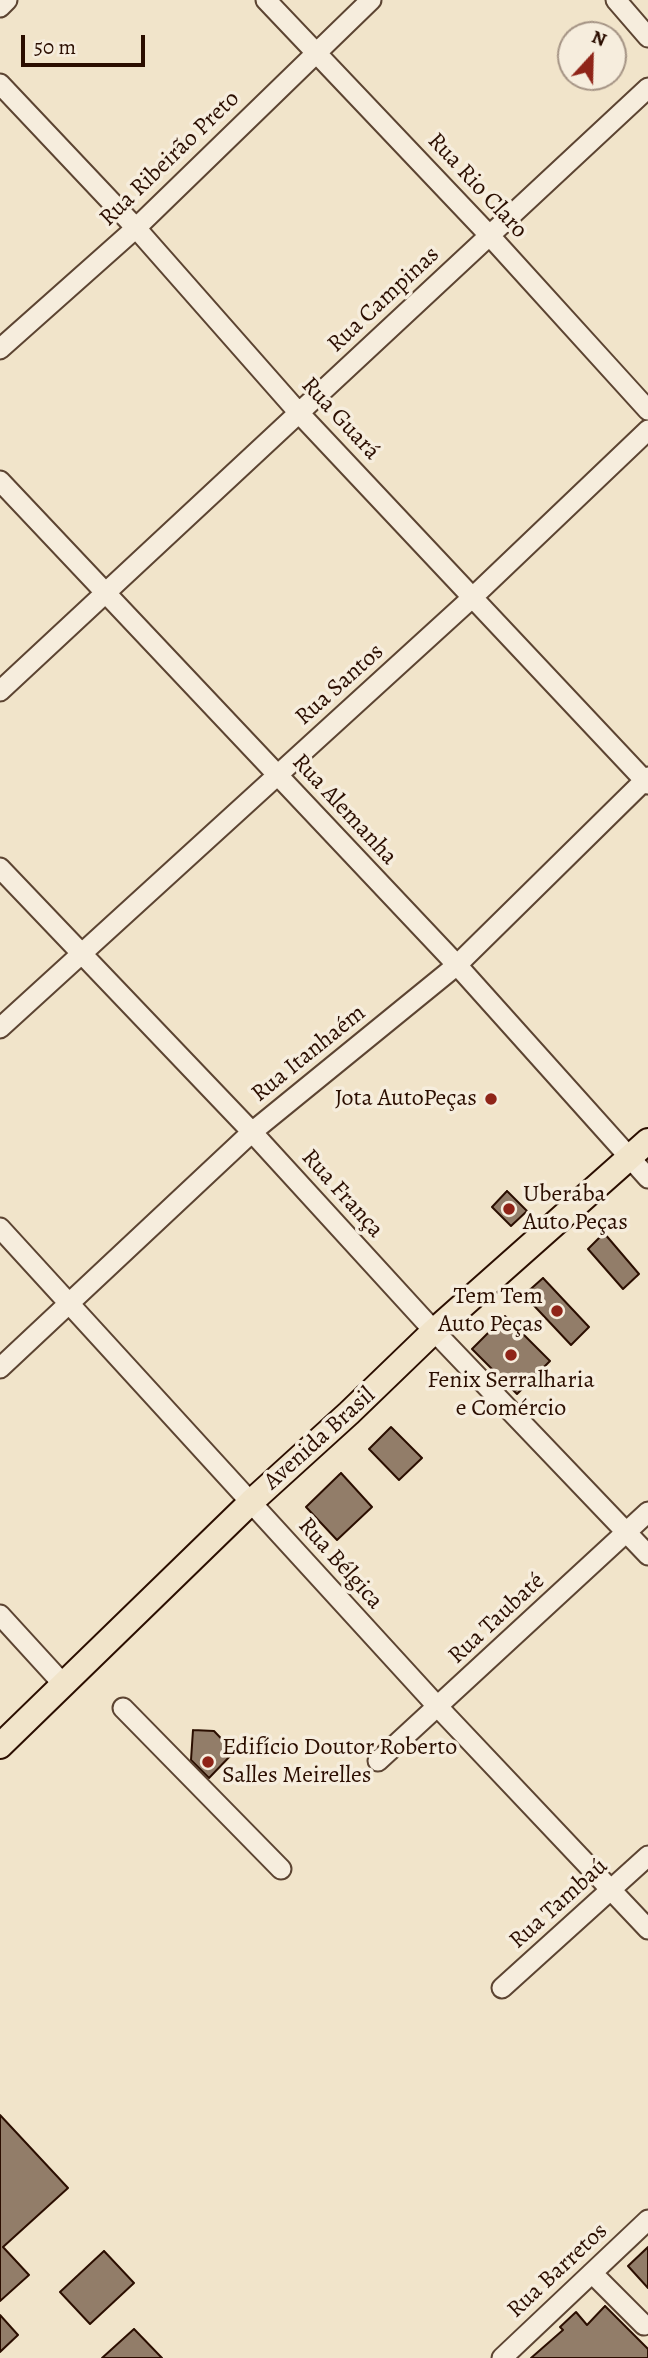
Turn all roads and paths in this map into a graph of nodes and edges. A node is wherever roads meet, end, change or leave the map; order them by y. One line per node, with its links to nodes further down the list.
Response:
1 (7, 0): 5 (street)
2 (266, 0): 7 (street, Rua Rio Claro)
3 (371, 0): 7 (street, Rua Ribeirão Preto)
4 (616, 0): 6 (street)
5 (0, 7)
6 (648, 37)
7 (316, 52): 10 (street, Rua Ribeirão Preto); 11 (street, Rua Rio Claro)
8 (0, 84): 10 (street, Rua Guará)
9 (648, 88): 11 (street, Rua Campinas)
10 (136, 228): 12 (street, Rua Ribeirão Preto); 14 (street, Rua Guará)
11 (490, 236): 13 (street, Rua Rio Claro); 14 (street, Rua Campinas)
12 (0, 349)
13 (648, 410)
14 (299, 413): 17 (street, Rua Campinas); 18 (street, Rua Guará)
15 (648, 430): 18 (street, Rua Santos)
16 (0, 481): 17 (street, Rua Alemanha)
17 (106, 593): 19 (street, Rua Campinas); 20 (street, Rua Alemanha)
18 (474, 596): 20 (street, Rua Santos); 21 (street, Rua Guará)
19 (0, 691)
20 (278, 775): 23 (street, Rua Santos); 24 (street, Rua Alemanha)
21 (647, 780): 24 (street, Rua Itanhaém)
22 (0, 868): 23 (street, Rua França)
23 (82, 954): 25 (street, Rua Santos); 27 (street, Rua França)
24 (457, 965): 27 (street, Rua Itanhaém); 29 (street, Rua Alemanha)
25 (0, 1028)
26 (648, 1118): 29 (main road)
27 (252, 1132): 32 (street, Rua Itanhaém); 33 (street, Rua França)
28 (648, 1141): 29 (main road, Avenida Brasil)
29 (629, 1157): 30 (street, Rua Alemanha); 33 (main road, Avenida Brasil)
30 (648, 1178)
31 (0, 1228): 32 (street, Rua Bélgica)
32 (70, 1303): 34 (street, Rua Itanhaém); 35 (street, Rua Bélgica)
33 (434, 1331): 35 (main road, Avenida Brasil); 37 (street, Rua França)
34 (0, 1368)
35 (251, 1502): 40 (main road, Avenida Brasil); 41 (street, Rua Bélgica)
36 (648, 1512): 37 (street, Rua Taubaté)
37 (626, 1531): 38 (street, Rua França); 41 (street, Rua Taubaté)
38 (648, 1555)
39 (0, 1615): 40 (street)
40 (64, 1685): 43 (main road, Avenida Brasil)
41 (438, 1707): 44 (street, Rua Taubaté); 47 (street, Rua Bélgica)
42 (122, 1708): 46 (street)
43 (0, 1746)
44 (378, 1761)
45 (648, 1856): 47 (street, Rua Tambaú)
46 (281, 1869)
47 (611, 1890): 48 (street, Rua Bélgica); 49 (street, Rua Tambaú)
48 (648, 1929)
49 (502, 1988)
50 (648, 2220): 51 (street, Rua Barretos)
51 (592, 2273): 52 (street); 53 (street, Rua Barretos)
52 (644, 2325)
53 (502, 2358)

